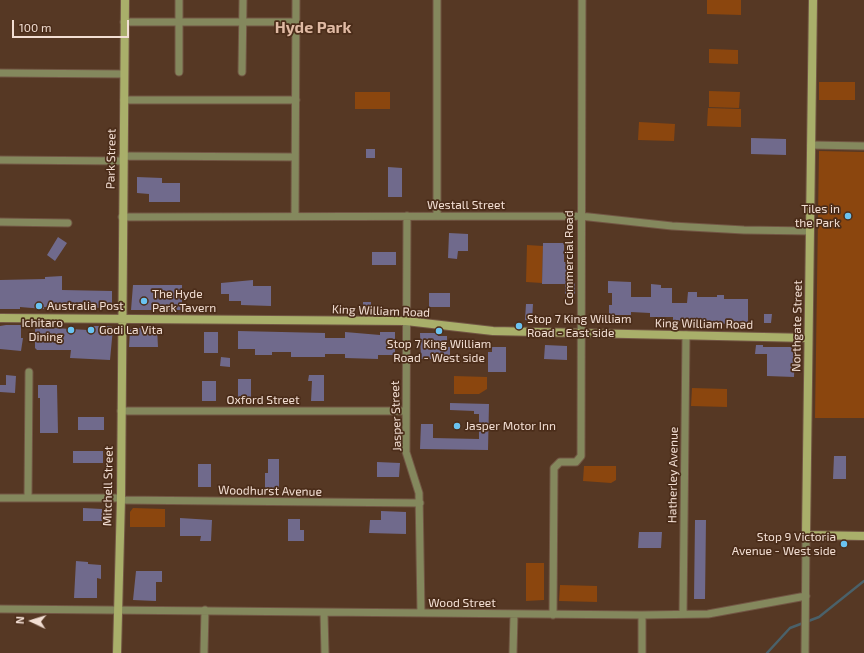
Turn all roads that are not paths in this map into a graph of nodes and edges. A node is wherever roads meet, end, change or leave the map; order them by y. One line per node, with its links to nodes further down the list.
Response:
1 (125, 0): 8 (main road, Park Street)
2 (179, 0): 9 (street)
3 (242, 0): 10 (street)
4 (296, 0): 11 (street)
5 (437, 0): 25 (street)
6 (582, 0): 26 (street, Commercial Road)
7 (813, 0): 18 (main road, Northgate Street)
8 (124, 22): 9 (street); 15 (main road, Park Street)
9 (179, 22): 10 (street); 13 (street)
10 (242, 22): 11 (street); 14 (street)
11 (296, 22): 17 (street)
12 (0, 72): 15 (street)
13 (179, 72)
14 (242, 72)
15 (124, 74): 16 (main road, Park Street)
16 (124, 100): 17 (street); 21 (main road, Park Street)
17 (296, 100): 20 (street)
18 (811, 145): 19 (street); 30 (main road, Northgate Street)
19 (864, 146)
20 (295, 157): 21 (street); 23 (street)
21 (123, 159): 22 (street); 27 (main road, Park Street)
22 (0, 160)
23 (295, 216): 24 (street, Westall Street); 27 (street, Westall Street)
24 (407, 216): 25 (street, Westall Street); 33 (street, Jasper Street)
25 (437, 216): 26 (street, Westall Street)
26 (580, 216): 30 (street, Westall Street); 34 (street, Commercial Road)
27 (122, 217): 32 (main road, Park Street)
28 (0, 222): 29 (street)
29 (68, 223)
30 (810, 231): 36 (main road, Northgate Street)
31 (0, 318): 32 (main road, King William Road)
32 (121, 319): 33 (main road, King William Road); 38 (main road, Mitchell Street)
33 (406, 321): 34 (main road, King William Road); 39 (street, Jasper Street)
34 (581, 332): 35 (main road, King William Road); 54 (street, Commercial Road)
35 (686, 335): 36 (main road, King William Road); 53 (street, Hatherley Avenue)
36 (808, 338): 44 (main road, Northgate Street)
37 (30, 372): 40 (street)
38 (121, 411): 39 (street, Oxford Street); 42 (main road, Mitchell Street)
39 (405, 411): 43 (street, Jasper Street)
40 (28, 497): 41 (street, Woodhurst Avenue); 42 (street, Woodhurst Avenue)
41 (0, 498)
42 (120, 499): 43 (street, Woodhurst Avenue); 48 (main road, Mitchell Street)
43 (420, 503): 51 (street, Jasper Street)
44 (806, 535): 45 (main road); 46 (street, Northgate Street)
45 (864, 536)
46 (806, 596): 53 (street, Wood Street); 61 (street, Northgate Street)
47 (0, 608): 48 (street, Wood Street)
48 (117, 609): 49 (street, Wood Street); 56 (main road, Mitchell Street)
49 (204, 610): 50 (street, Wood Street); 57 (street)
50 (324, 613): 51 (street, Wood Street); 58 (street)
51 (421, 613): 52 (street, Wood Street)
52 (514, 614): 54 (street, Wood Street); 59 (street)
53 (683, 614): 55 (street, Wood Street)
54 (553, 615): 55 (street, Wood Street)
55 (642, 615): 60 (street)
56 (117, 653)
57 (204, 653)
58 (325, 653)
59 (513, 653)
60 (642, 653)
61 (805, 653)

